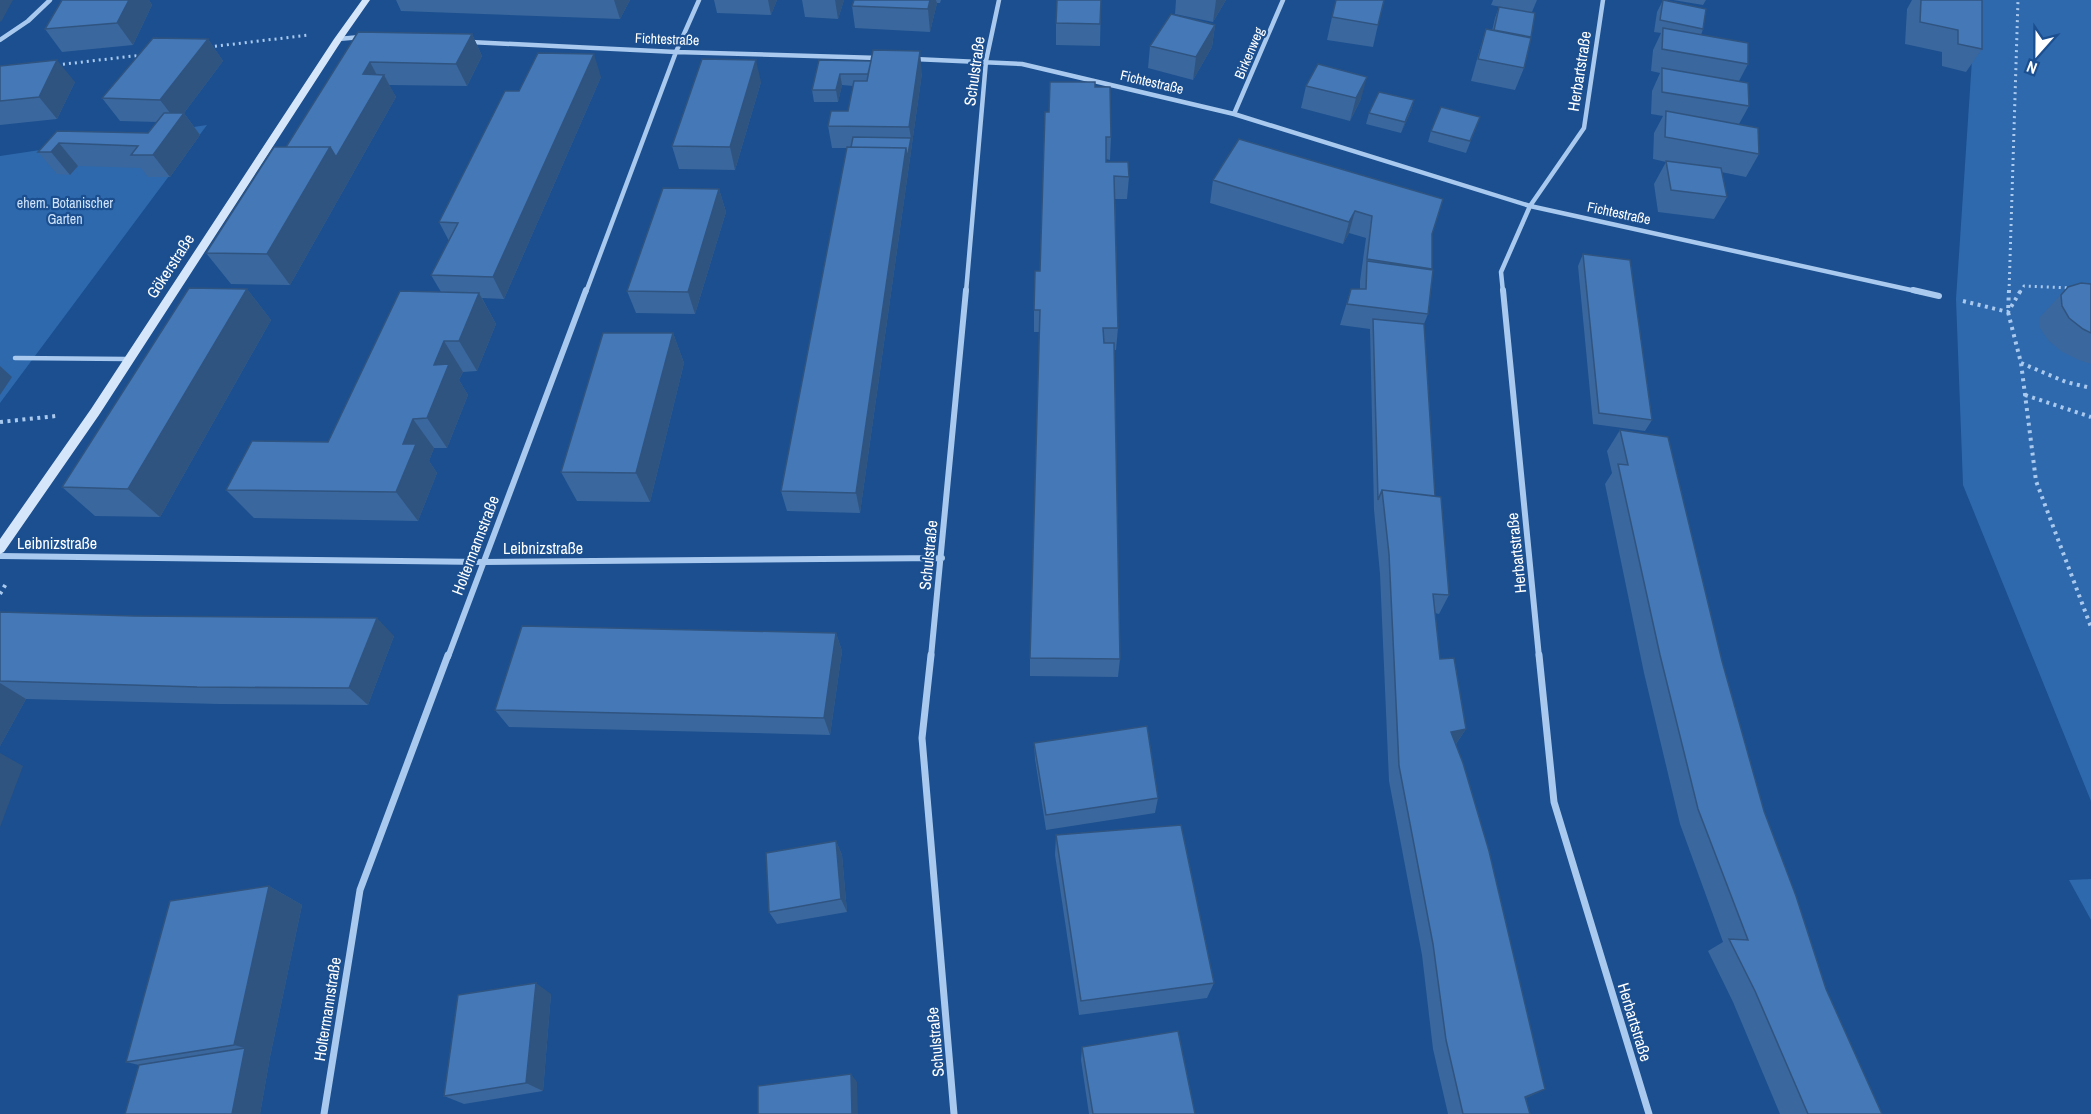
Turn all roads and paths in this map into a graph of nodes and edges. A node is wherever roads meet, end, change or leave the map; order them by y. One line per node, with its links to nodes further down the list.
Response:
1 (50, 0): 10 (street)
2 (366, 0): 8 (main road, Gökerstraße)
3 (699, 0): 13 (street, Holtermannstraße)
4 (999, 0): 17 (street, Schulstraße)
5 (1283, 0): 19 (street, Birkenweg)
6 (1604, 0): 20 (street, Herbartstraße)
7 (2018, 0): 23 (path)
8 (340, 35): 9 (street); 12 (path); 25 (main road, Gökerstraße)
9 (363, 36)
10 (0, 40)
11 (467, 42): 13 (street, Fichtestraße)
12 (203, 48)
13 (676, 52): 15 (street, Fichtestraße); 35 (street, Holtermannstraße)
14 (144, 54): 18 (path)
15 (891, 58)
16 (903, 58): 17 (street, Fichtestraße)
17 (986, 61): 19 (street, Fichtestraße); 34 (street, Schulstraße)
18 (49, 66)
19 (1234, 114): 20 (street, Fichtestraße)
20 (1530, 206): 22 (street, Fichtestraße); 39 (street, Herbartstraße)
21 (2080, 288): 23 (path)
22 (1939, 296): 23 (path)
23 (2008, 312): 26 (path)
24 (15, 358): 25 (lane)
25 (127, 359): 29 (main road, Gökerstraße)
26 (2021, 363): 27 (path); 28 (path)
27 (2091, 388)
28 (2025, 395): 30 (path); 36 (path)
29 (95, 412): 31 (path); 32 (main road, Gökerstraße)
30 (2091, 417)
31 (0, 422)
32 (0, 549)
33 (0, 556): 35 (street, Leibnizstraße)
34 (942, 558): 35 (street, Leibnizstraße); 38 (street, Schulstraße)
35 (483, 562): 37 (street, Holtermannstraße)
36 (2091, 627)
37 (324, 1114)
38 (954, 1114)
39 (1649, 1114)

